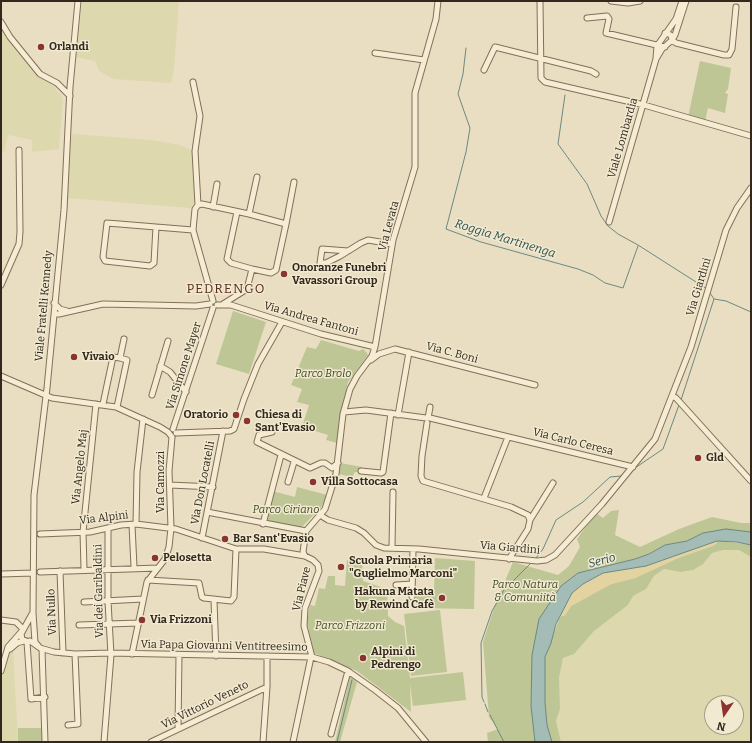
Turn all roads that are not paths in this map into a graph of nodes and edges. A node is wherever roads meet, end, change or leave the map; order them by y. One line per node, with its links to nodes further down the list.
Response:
1 (78, 1): 23 (street, Viale Fratelli Kennedy)
2 (438, 1): 18 (street, Via Levata)
3 (540, 1): 16 (street)
4 (611, 1): 5 (street)
5 (620, 1): 6 (street)
6 (640, 1)
7 (682, 1): 12 (street, Viale Lombardia)
8 (686, 1): 13 (street, Viale Lombardia)
9 (736, 8): 13 (street)
10 (587, 18): 14 (street)
11 (1, 22): 22 (street)
12 (664, 34): 13 (street); 13 (street); 14 (street, Viale Lombardia)
13 (669, 43): 14 (street); 17 (street, Viale Lombardia)
14 (657, 46): 17 (street, Viale Lombardia)
15 (376, 53): 18 (street)
16 (540, 59): 19 (street); 20 (street); 25 (street)
17 (656, 59): 25 (street, Viale Lombardia)
18 (424, 60): 40 (street, Via Levata)
19 (484, 70)
20 (596, 74)
21 (193, 82): 32 (street)
22 (57, 83): 23 (street); 24 (street)
23 (70, 87): 24 (street, Viale Fratelli Kennedy)
24 (70, 96): 44 (street, Viale Fratelli Kennedy)
25 (644, 105): 26 (street); 36 (street, Viale Lombardia)
26 (751, 136)
27 (19, 150): 43 (street)
28 (257, 177): 35 (street)
29 (294, 182): 37 (street)
30 (218, 184): 33 (street)
31 (751, 188): 62 (street, Via Giardini)
32 (198, 206): 33 (street); 39 (street)
33 (213, 207): 34 (street)
34 (237, 212): 35 (street); 42 (street)
35 (249, 214): 37 (street)
36 (609, 222)
37 (286, 224): 42 (street)
38 (156, 227): 38 (street); 39 (street)
39 (193, 230): 45 (street)
40 (392, 244): 41 (street); 52 (street, Via Levata)
41 (348, 251): 41 (street)
42 (252, 269): 45 (street)
43 (1, 285)
44 (54, 303): 46 (street); 47 (street, Viale Fratelli Kennedy)
45 (215, 305): 46 (street, Via Andrea Fantoni); 48 (street, Via Andrea Fantoni); 59 (street, Via Simone Mayer)
46 (67, 311): 47 (street, Via Andrea Fantoni); 49 (street)
47 (54, 314): 49 (street, Viale Fratelli Kennedy)
48 (282, 322): 52 (street, Via Andrea Fantoni); 72 (street)
49 (52, 329): 61 (street, Viale Fratelli Kennedy)
50 (124, 338): 54 (street)
51 (168, 341): 56 (street)
52 (376, 347): 55 (street, Via Levata)
53 (409, 352): 55 (street, Via C. Boni); 58 (street, Via C. Boni); 69 (street)
54 (120, 358): 64 (street); 65 (street)
55 (367, 363): 67 (street, Via Levata)
56 (160, 366): 59 (street); 60 (street)
57 (1, 376): 61 (street)
58 (535, 385)
59 (186, 392): 74 (street, Via Simone Mayer)
60 (152, 395)
61 (46, 396): 63 (street); 112 (street, Viale Fratelli Kennedy)
62 (674, 397): 79 (street, Via Giardini); 83 (street)
63 (96, 404): 64 (street); 98 (street, Via Angelo Maj)
64 (103, 404): 65 (street)
65 (117, 407): 70 (street)
66 (430, 407): 71 (street)
67 (344, 412): 68 (street, Via Carlo Ceresa); 78 (street, Via Levata)
68 (391, 413): 69 (street, Via Carlo Ceresa); 81 (street)
69 (398, 414): 71 (street, Via Carlo Ceresa)
70 (143, 419): 74 (street); 93 (street)
71 (429, 421): 75 (street, Via Carlo Ceresa); 89 (street)
72 (223, 431): 74 (street); 87 (street, Via Don Locatelli)
73 (272, 432): 76 (street)
74 (172, 433): 86 (street, Via Camozzi)
75 (508, 437): 79 (street, Via Carlo Ceresa); 89 (street)
76 (281, 455): 77 (street); 94 (street)
77 (294, 462): 80 (street); 84 (street)
78 (338, 463): 80 (street); 82 (street, Via Levata)
79 (633, 467): 105 (street, Via Giardini)
80 (332, 468): 82 (street)
81 (361, 470)
82 (336, 474): 91 (street, Via Levata)
83 (751, 481)
84 (288, 482)
85 (553, 483): 92 (street)
86 (170, 484): 87 (street); 96 (street, Via Camozzi)
87 (213, 487): 90 (street, Via Don Locatelli)
88 (393, 492): 101 (street)
89 (484, 498): 92 (street)
90 (208, 512): 94 (street); 100 (street, Via Don Locatelli)
91 (320, 515): 97 (street); 101 (street, Via Giardini)
92 (530, 520): 105 (street)
93 (134, 524): 95 (street, Via Alpini); 96 (street, Via Alpini); 106 (street)
94 (263, 524): 97 (street)
95 (108, 528): 98 (street, Via Alpini); 107 (street, Via dei Garibaldini)
96 (171, 528): 100 (street, Via Alpini); 108 (street, Via Camozzi)
97 (306, 531): 104 (street)
98 (83, 532): 99 (street, Via Alpini); 109 (street, Via Angelo Maj)
99 (40, 534)
100 (202, 538): 102 (street, Via Alpini)
101 (392, 548): 103 (street, Via Giardini)
102 (236, 549): 104 (street, Via Alpini); 119 (street)
103 (413, 549): 105 (street, Via Giardini); 116 (street)
104 (305, 556): 139 (street, Via Piave)
105 (509, 559)
106 (134, 567): 107 (street); 108 (street)
107 (108, 568): 109 (street); 120 (street, Via dei Garibaldini)
108 (158, 568): 114 (street, Via Camozzi)
109 (84, 569): 110 (street)
110 (60, 570): 111 (street); 132 (street, Via Nullo)
111 (40, 572)
112 (33, 573): 113 (street); 122 (street, Viale Fratelli Kennedy)
113 (1, 574)
114 (148, 580): 118 (street); 119 (street)
115 (396, 584): 116 (street)
116 (412, 584): 117 (street)
117 (412, 598)
118 (143, 599): 120 (street); 124 (street)
119 (214, 600): 137 (street)
120 (108, 601): 121 (street); 125 (street, Via dei Garibaldini)
121 (84, 602)
122 (33, 613): 127 (street, Viale Fratelli Kennedy); 128 (street, Viale Fratelli Kennedy)
123 (1, 620): 127 (street)
124 (139, 623): 125 (street); 135 (street)
125 (109, 624): 126 (street); 133 (street, Via dei Garibaldini)
126 (79, 625)
127 (23, 629): 128 (street); 130 (street); 140 (street, Viale Fratelli Kennedy)
128 (34, 630): 129 (street, Viale Fratelli Kennedy)
129 (35, 636): 130 (street); 131 (street)
130 (27, 641): 131 (street, Via Papa Giovanni Ventitreesimo); 140 (street); 144 (street)
131 (41, 648): 132 (street, Via Papa Giovanni Ventitreesimo); 144 (street)
132 (63, 653): 134 (street, Via Papa Giovanni Ventitreesimo)
133 (110, 653): 134 (street, Via Papa Giovanni Ventitreesimo); 135 (street, Via Papa Giovanni Ventitreesimo); 150 (street, Via dei Garibaldini)
134 (75, 654): 145 (street)
135 (132, 654): 136 (street, Via Papa Giovanni Ventitreesimo)
136 (179, 655): 137 (street, Via Papa Giovanni Ventitreesimo); 146 (street)
137 (216, 656): 138 (street, Via Papa Giovanni Ventitreesimo)
138 (267, 656): 139 (street, Via Papa Giovanni Ventitreesimo); 143 (street)
139 (311, 657): 142 (street, Via Papa Giovanni Ventitreesimo); 152 (street)
140 (4, 658): 141 (street)
141 (1, 671)
142 (348, 672): 147 (street); 153 (street, Via Papa Giovanni Ventitreesimo)
143 (267, 687): 146 (street, Via Vittorio Veneto); 151 (street)
144 (44, 698): 149 (street)
145 (68, 724)
146 (178, 729): 148 (street, Via Vittorio Veneto)
147 (331, 734)
148 (155, 741)
149 (45, 742)
150 (104, 742)
151 (264, 742)
152 (293, 742)
153 (426, 742)

